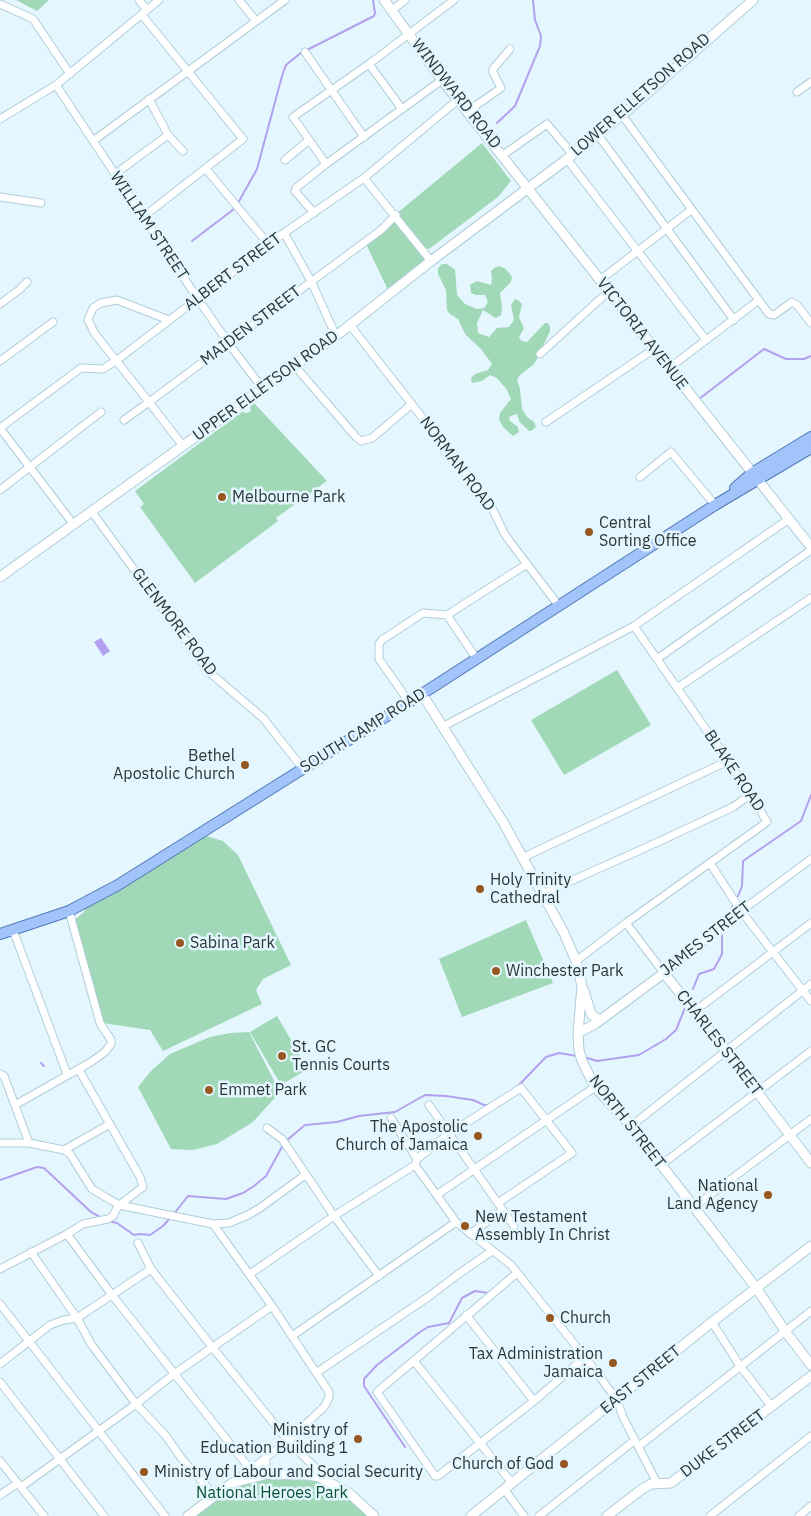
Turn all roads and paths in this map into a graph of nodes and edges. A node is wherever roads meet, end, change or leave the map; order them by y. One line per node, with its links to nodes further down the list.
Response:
1 (139, 0): 11 (street)
2 (159, 0): 11 (street)
3 (239, 0): 12 (street)
4 (285, 0): 12 (street)
5 (384, 0): 10 (street, WINDWARD ROAD)
6 (405, 0): 10 (street)
7 (454, 0): 13 (street)
8 (752, 0): 28 (street, LOWER ELLETSON ROAD)
9 (0, 4): 18 (street)
10 (392, 10): 13 (street, WINDWARD ROAD)
11 (144, 13): 17 (street); 18 (street)
12 (256, 21): 17 (street)
13 (409, 34): 16 (street); 19 (street, WINDWARD ROAD)
14 (510, 49): 27 (street)
15 (305, 52): 22 (street)
16 (369, 64): 22 (street); 26 (street)
17 (188, 70): 24 (street); 40 (street)
18 (70, 74): 21 (street)
19 (442, 80): 25 (street, WINDWARD ROAD); 26 (street)
20 (811, 82): 23 (street)
21 (56, 85): 29 (street); 34 (street, WILLIAM STREET)
22 (331, 90): 32 (street); 33 (street)
23 (798, 92)
24 (148, 99): 30 (street); 34 (street)
25 (459, 99): 27 (street, WINDWARD ROAD); 42 (street, ALBERT STREET)
26 (402, 109): 32 (street)
27 (468, 111): 36 (street, WINDWARD ROAD)
28 (622, 115): 31 (street, LOWER ELLETSON ROAD); 46 (street)
29 (0, 119)
30 (168, 135): 35 (street); 41 (street)
31 (598, 135): 37 (street, LOWER ELLETSON ROAD); 50 (street)
32 (364, 137): 39 (street)
33 (309, 140): 38 (street); 39 (street)
34 (93, 141): 41 (street, WILLIAM STREET)
35 (183, 151)
36 (503, 155): 37 (street); 43 (street, WINDWARD ROAD)
37 (570, 157): 43 (street, LOWER ELLETSON ROAD); 53 (street)
38 (286, 160)
39 (326, 164): 47 (street)
40 (206, 169): 49 (street); 52 (street)
41 (115, 174): 49 (street, WILLIAM STREET)
42 (364, 178): 47 (street, ALBERT STREET); 48 (street)
43 (528, 188): 54 (street, UPPER ELLETSON ROAD); 55 (street, VICTORIA AVENUE)
44 (0, 197): 45 (street)
45 (41, 203)
46 (691, 210): 50 (street); 60 (street)
47 (314, 213): 51 (street, ALBERT STREET)
48 (396, 215): 54 (street); 56 (street, MAIDEN STREET)
49 (143, 217): 59 (street, WILLIAM STREET)
50 (667, 228): 53 (street); 63 (street)
51 (284, 233): 52 (street, ALBERT STREET); 56 (street)
52 (268, 245): 59 (street, ALBERT STREET)
53 (637, 251): 55 (street); 68 (street)
54 (431, 261): 66 (street, UPPER ELLETSON ROAD)
55 (600, 280): 58 (street, VICTORIA AVENUE)
56 (311, 281): 67 (street); 69 (street, MAIDEN STREET)
57 (27, 282): 61 (street)
58 (608, 291): 70 (street, VICTORIA AVENUE); 71 (street)
59 (198, 299): 62 (street, ALBERT STREET); 69 (street, WILLIAM STREET)
60 (759, 300): 63 (street); 65 (street)
61 (0, 304)
62 (170, 320): 72 (street, ALBERT STREET); 72 (street)
63 (734, 320): 68 (street)
64 (53, 322): 73 (street)
65 (811, 323)
66 (350, 325): 67 (street, UPPER ELLETSON ROAD); 78 (street, NORMAN ROAD)
67 (336, 336): 74 (street, UPPER ELLETSON ROAD)
68 (706, 340): 75 (street)
69 (229, 344): 76 (street, WILLIAM STREET); 77 (street, MAIDEN STREET)
70 (654, 349): 75 (street, VICTORIA AVENUE); 81 (street)
71 (540, 354)
72 (117, 360): 77 (street); 82 (street, ALBERT STREET)
73 (0, 361)
74 (294, 365): 76 (street, UPPER ELLETSON ROAD); 78 (street)
75 (669, 368): 88 (street, VICTORIA AVENUE)
76 (263, 389): 84 (street, UPPER ELLETSON ROAD)
77 (149, 402): 80 (street, MAIDEN STREET); 84 (street)
78 (412, 404): 95 (street, NORMAN ROAD)
79 (101, 412): 86 (street)
80 (124, 420)
81 (546, 422)
82 (0, 428): 86 (street)
83 (811, 436): 88 (main road, SOUTH CAMP ROAD)
84 (183, 446): 91 (street, UPPER ELLETSON ROAD)
85 (811, 448): 88 (main road, SOUTH CAMP ROAD)
86 (30, 468): 89 (street); 93 (street)
87 (640, 477): 90 (street)
88 (755, 477): 90 (main road, SOUTH CAMP ROAD); 92 (street, VICTORIA AVENUE)
89 (0, 490)
90 (715, 505): 98 (main road, SOUTH CAMP ROAD)
91 (92, 512): 93 (street, UPPER ELLETSON ROAD); 108 (street, GLENMORE ROAD)
92 (789, 520): 94 (street, VICTORIA AVENUE); 100 (street)
93 (74, 525): 96 (street, UPPER ELLETSON ROAD)
94 (811, 549): 102 (street)
95 (527, 564): 98 (street, NORMAN ROAD); 99 (street)
96 (0, 577)
97 (811, 598): 103 (street)
98 (559, 606): 101 (main road, SOUTH CAMP ROAD)
99 (447, 615): 101 (street); 105 (street)
100 (634, 626): 102 (street, BLAKE ROAD); 106 (street)
101 (476, 658): 104 (main road, SOUTH CAMP ROAD)
102 (657, 659): 103 (street, BLAKE ROAD)
103 (677, 688): 107 (street, BLAKE ROAD)
104 (422, 694): 105 (main road, SOUTH CAMP ROAD); 106 (street, NORTH STREET)
105 (409, 702): 108 (main road, SOUTH CAMP ROAD)
106 (442, 727): 110 (street, NORTH STREET)
107 (728, 761): 109 (street, BLAKE ROAD); 110 (street)
108 (303, 769): 114 (main road, SOUTH CAMP ROAD)
109 (751, 794): 112 (street, BLAKE ROAD); 113 (street)
110 (524, 857): 113 (street, NORTH STREET)
111 (811, 859): 115 (street, JAMES STREET)
112 (710, 863): 115 (street); 116 (street, BLAKE ROAD)
113 (544, 893): 121 (street, NORTH STREET)
114 (69, 910): 118 (main road, SOUTH CAMP ROAD); 132 (street)
115 (742, 911): 120 (street); 122 (street, JAMES STREET)
116 (626, 923): 121 (street, BLAKE ROAD); 122 (street, CHARLES STREET)
117 (811, 923): 120 (street)
118 (13, 930): 119 (main road, SOUTH CAMP ROAD); 134 (street)
119 (0, 934)
120 (773, 952): 125 (street); 127 (street)
121 (576, 962): 124 (street, NORTH STREET)
122 (664, 973): 127 (street, CHARLES STREET); 128 (street, JAMES STREET)
123 (811, 984): 125 (street)
124 (582, 986): 128 (street); 129 (street, NORTH STREET)
125 (802, 990): 126 (street); 131 (street)
126 (811, 1001)
127 (695, 1011): 131 (street, CHARLES STREET)
128 (602, 1019): 129 (street, JAMES STREET)
129 (578, 1033): 135 (street, NORTH STREET)
130 (811, 1050): 136 (street)
131 (726, 1051): 136 (street, CHARLES STREET); 143 (street)
132 (79, 1070): 134 (street); 142 (street)
133 (0, 1074): 137 (street)
134 (68, 1074): 137 (street)
135 (595, 1087): 141 (street); 143 (street, NORTH STREET)
136 (758, 1092): 146 (street, CHARLES STREET); 152 (street)
137 (15, 1105): 148 (street)
138 (430, 1105): 145 (street)
139 (391, 1118): 150 (street)
140 (811, 1119): 146 (street)
141 (546, 1120): 145 (street); 153 (street); 156 (street)
142 (110, 1124): 149 (street); 157 (street)
143 (631, 1126): 152 (street, NORTH STREET)
144 (268, 1128): 154 (street)
145 (450, 1133): 150 (street); 153 (street)
146 (790, 1135): 151 (street, CHARLES STREET); 158 (street)
147 (0, 1143): 148 (street)
148 (29, 1143): 149 (street)
149 (64, 1150): 157 (street)
150 (416, 1162): 155 (street); 160 (street)
151 (811, 1163)
152 (661, 1165): 158 (street, NORTH STREET)
153 (474, 1170): 155 (street); 156 (street)
154 (305, 1175): 160 (street); 162 (street)
155 (438, 1194): 161 (street)
156 (498, 1203): 159 (street)
157 (119, 1205): 162 (street); 164 (street)
158 (694, 1207): 175 (street, NORTH STREET)
159 (503, 1210): 163 (street); 165 (street)
160 (334, 1216): 173 (street); 174 (street)
161 (456, 1222): 165 (street); 174 (street)
162 (213, 1224): 173 (street)
163 (514, 1226)
164 (67, 1234): 169 (street); 176 (street)
165 (470, 1234): 168 (street)
166 (138, 1243): 171 (street)
167 (811, 1246): 175 (street, EAST STREET)
168 (492, 1251): 172 (street); 192 (street)
169 (31, 1252): 170 (street); 181 (street)
170 (0, 1269)
171 (151, 1269): 176 (street); 186 (street)
172 (517, 1273): 180 (street); 187 (street)
173 (250, 1274): 178 (street)
174 (379, 1276): 184 (street)
175 (757, 1289): 182 (street, EAST STREET); 183 (street, NORTH STREET)
176 (112, 1294): 181 (street); 193 (street)
177 (0, 1304): 185 (street)
178 (272, 1306): 184 (street); 186 (street)
179 (811, 1311): 183 (street)
180 (466, 1315): 188 (street); 197 (street)
181 (77, 1318): 185 (street); 198 (street)
182 (712, 1322): 191 (street); 196 (street, EAST STREET)
183 (785, 1331): 190 (street, NORTH STREET); 191 (street)
184 (292, 1336): 192 (street)
185 (29, 1341): 189 (street); 200 (street)
186 (212, 1348): 193 (street); 202 (street)
187 (585, 1357): 196 (street); 197 (street)
188 (414, 1361): 203 (street); 203 (street)
189 (0, 1364)
190 (811, 1365)
191 (740, 1366): 199 (street); 204 (street)
192 (316, 1373): 202 (street)
193 (174, 1374): 198 (street); 209 (street)
194 (811, 1376): 199 (street, DUKE STREET)
195 (0, 1382): 206 (street)
196 (617, 1400): 204 (street); 214 (street, EAST STREET)
197 (534, 1401): 203 (street)
198 (136, 1404): 200 (street); 219 (street)
199 (772, 1407): 215 (street, DUKE STREET)
200 (98, 1431): 206 (street); 223 (street)
201 (811, 1436): 230 (street)
202 (288, 1440): 205 (street); 208 (street)
203 (481, 1442): 214 (street)
204 (637, 1443): 215 (street); 228 (street)
205 (266, 1456): 209 (street); 210 (street)
206 (60, 1459): 216 (street); 222 (street)
207 (0, 1461): 216 (street)
208 (311, 1463): 211 (street); 212 (street)
209 (250, 1469): 213 (street)
210 (268, 1474): 211 (street); 213 (street)
211 (308, 1475): 212 (street)
212 (330, 1482): 225 (street)
213 (232, 1483): 219 (street)
214 (512, 1483): 217 (street, EAST STREET)
215 (657, 1483): 229 (street, DUKE STREET)
216 (20, 1485): 218 (street); 221 (street)
217 (504, 1489): 226 (street, EAST STREET); 227 (street)
218 (0, 1495)
219 (214, 1496): 224 (street)
220 (811, 1506): 231 (street)
221 (44, 1516)
222 (104, 1516)
223 (165, 1516)
224 (188, 1516)
225 (374, 1516)
226 (471, 1516)
227 (524, 1516)
228 (539, 1516)
229 (607, 1516)
230 (710, 1516)
231 (799, 1516)

